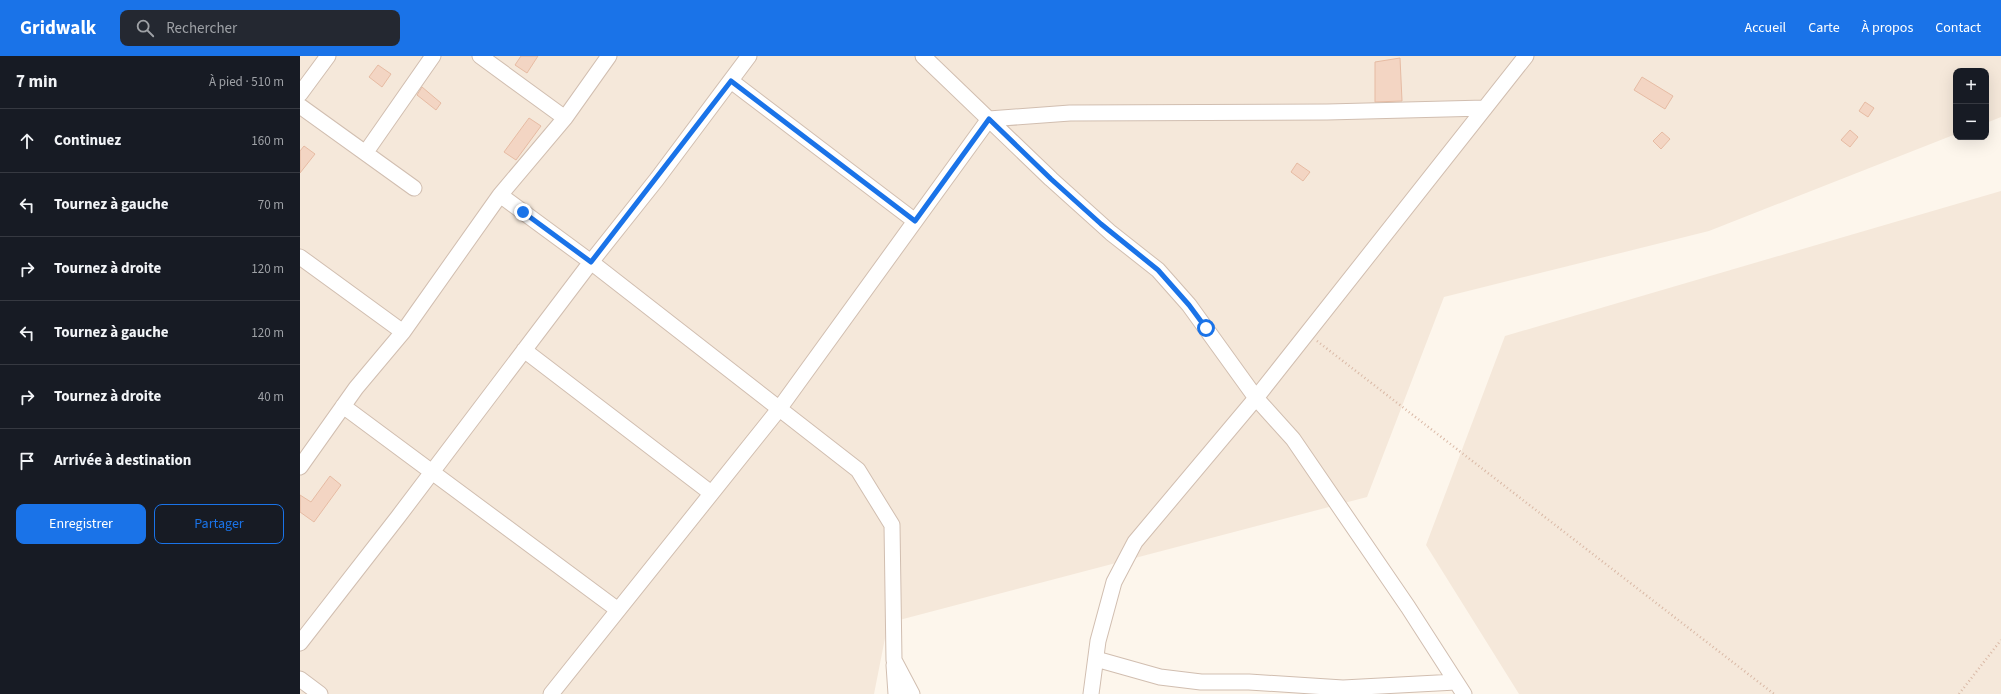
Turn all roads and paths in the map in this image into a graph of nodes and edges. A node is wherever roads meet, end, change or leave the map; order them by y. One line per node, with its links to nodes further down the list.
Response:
1 (328, 56): 9 (street)
2 (433, 56): 14 (street)
3 (480, 56): 12 (street)
4 (609, 56): 12 (street)
5 (749, 56): 8 (street)
6 (923, 56): 13 (street)
7 (1526, 56): 11 (street)
8 (731, 81): 17 (street); 19 (street)
9 (300, 94)
10 (300, 106): 14 (street)
11 (1485, 108): 13 (street); 21 (street)
12 (565, 118): 16 (street)
13 (989, 119): 17 (street); 23 (street)
14 (366, 152): 15 (street)
15 (414, 188)
16 (500, 195): 19 (street); 20 (street)
17 (915, 221): 25 (street)
18 (300, 257): 20 (street)
19 (591, 262): 22 (street); 25 (street)
20 (403, 332): 24 (street)
21 (1308, 333): 23 (street); 41 (path)
22 (524, 350): 27 (street); 28 (street)
23 (1256, 398): 32 (street); 35 (street)
24 (343, 406): 26 (street); 27 (street)
25 (779, 409): 28 (street); 33 (street)
26 (300, 467)
27 (432, 472): 29 (street); 31 (street)
28 (711, 494): 29 (street)
29 (618, 610): 37 (street)
30 (2001, 640): 42 (path)
31 (300, 643)
32 (1096, 659): 35 (street); 40 (street)
33 (894, 660): 38 (street); 39 (street)
34 (300, 679): 36 (street)
35 (1460, 688)
36 (320, 694)
37 (551, 694)
38 (896, 694)
39 (912, 694)
40 (1091, 694)
41 (1774, 694)
42 (1959, 694)

